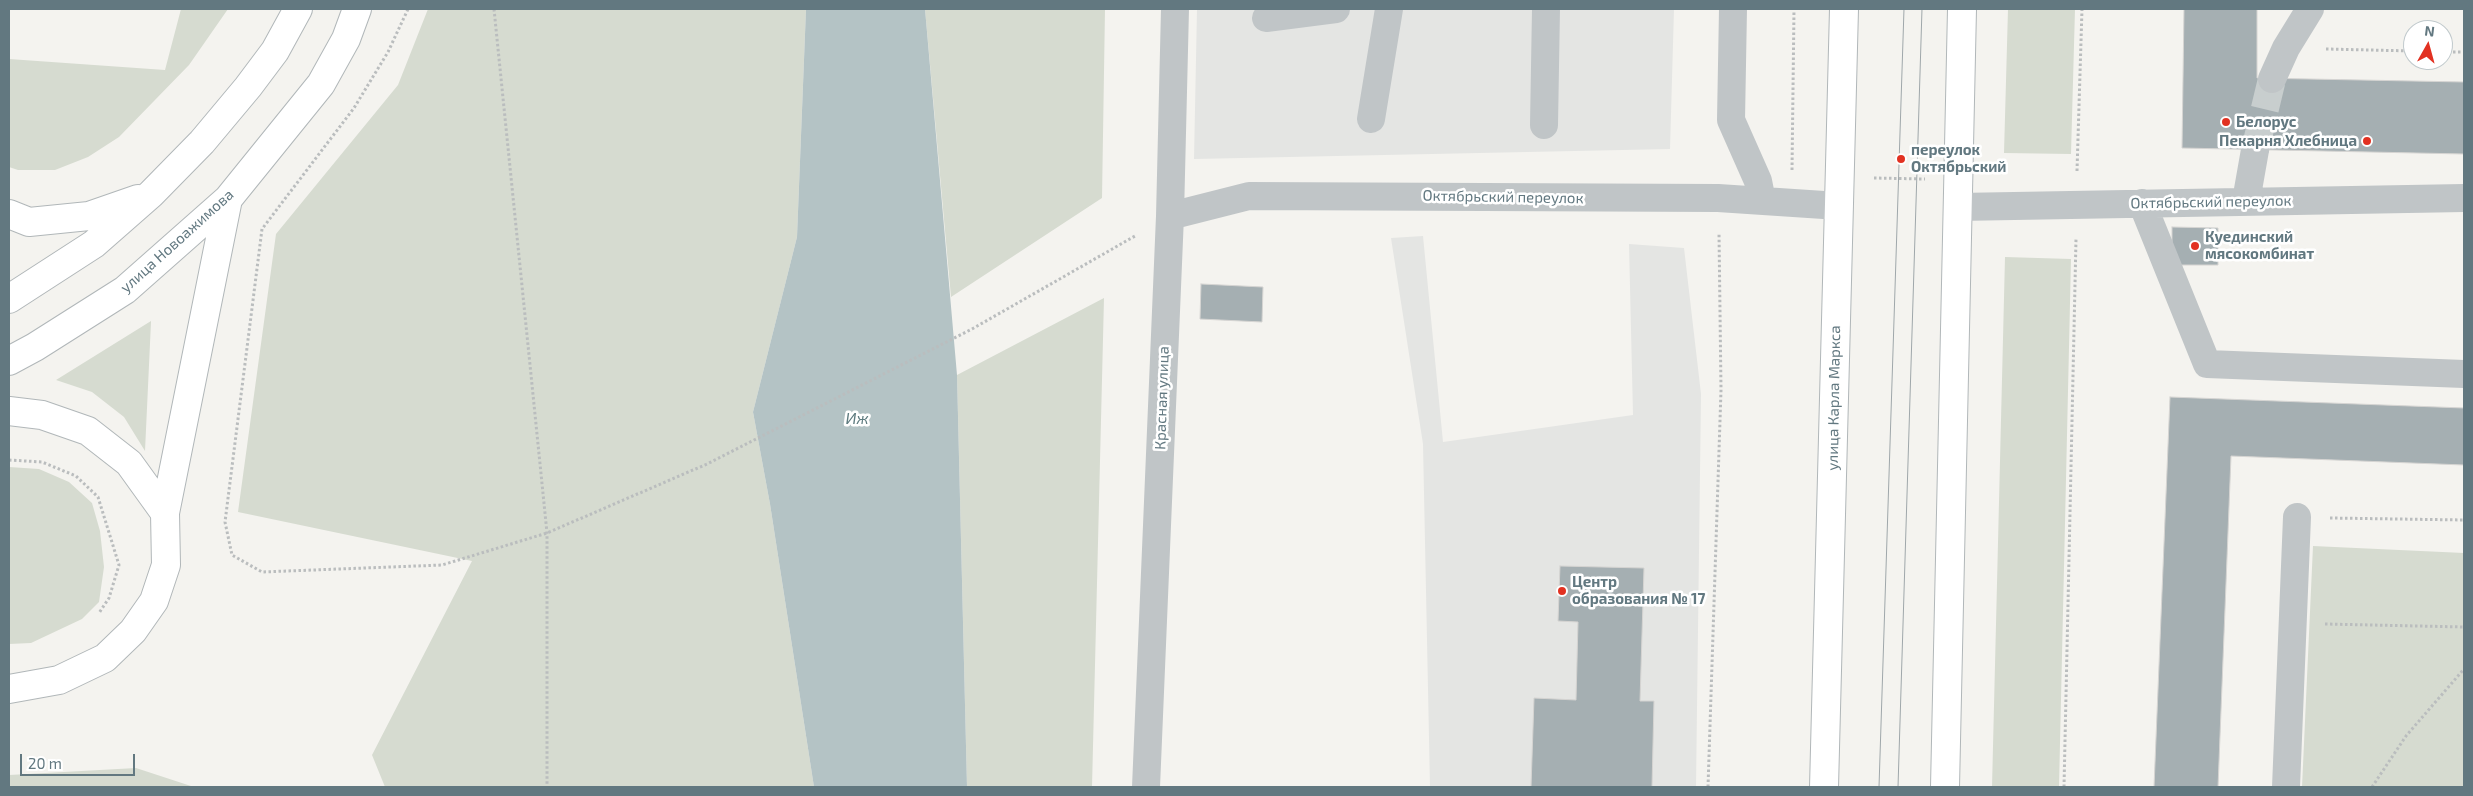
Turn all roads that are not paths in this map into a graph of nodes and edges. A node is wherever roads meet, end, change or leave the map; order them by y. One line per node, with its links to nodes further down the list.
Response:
1 (298, 9): 16 (main road)
2 (357, 9): 18 (main road, улица Новоажимова)
3 (1175, 9): 25 (street, Красная улица)
4 (1336, 9): 11 (street)
5 (1389, 9): 13 (street)
6 (1546, 9): 14 (street)
7 (1733, 9): 19 (street)
8 (1844, 9): 22 (main road, улица Карла Маркса)
9 (1962, 9): 23 (main road)
10 (2310, 9): 12 (street)
11 (1266, 18)
12 (2272, 79)
13 (1372, 119)
14 (1544, 125)
15 (2255, 150): 20 (street)
16 (151, 194): 24 (main road); 26 (main road)
17 (2464, 198): 20 (street, Октябрьский переулок)
18 (228, 199): 27 (main road, улица Новоажимова); 30 (main road)
19 (1762, 201): 22 (street, Октябрьский переулок); 25 (street, Октябрьский переулок)
20 (2246, 201): 21 (street, Октябрьский переулок)
21 (2142, 204): 23 (street, Октябрьский переулок); 28 (street)
22 (1839, 206): 34 (main road, улица Карла Маркса)
23 (1958, 207): 35 (main road)
24 (9, 214)
25 (1170, 216): 33 (street, Красная улица)
26 (9, 299)
27 (9, 361)
28 (2464, 374)
29 (9, 411): 30 (main road)
30 (165, 513): 32 (main road)
31 (2297, 517): 36 (street)
32 (9, 689)
33 (1146, 787)
34 (1824, 787)
35 (1945, 787)
36 (2286, 787)

